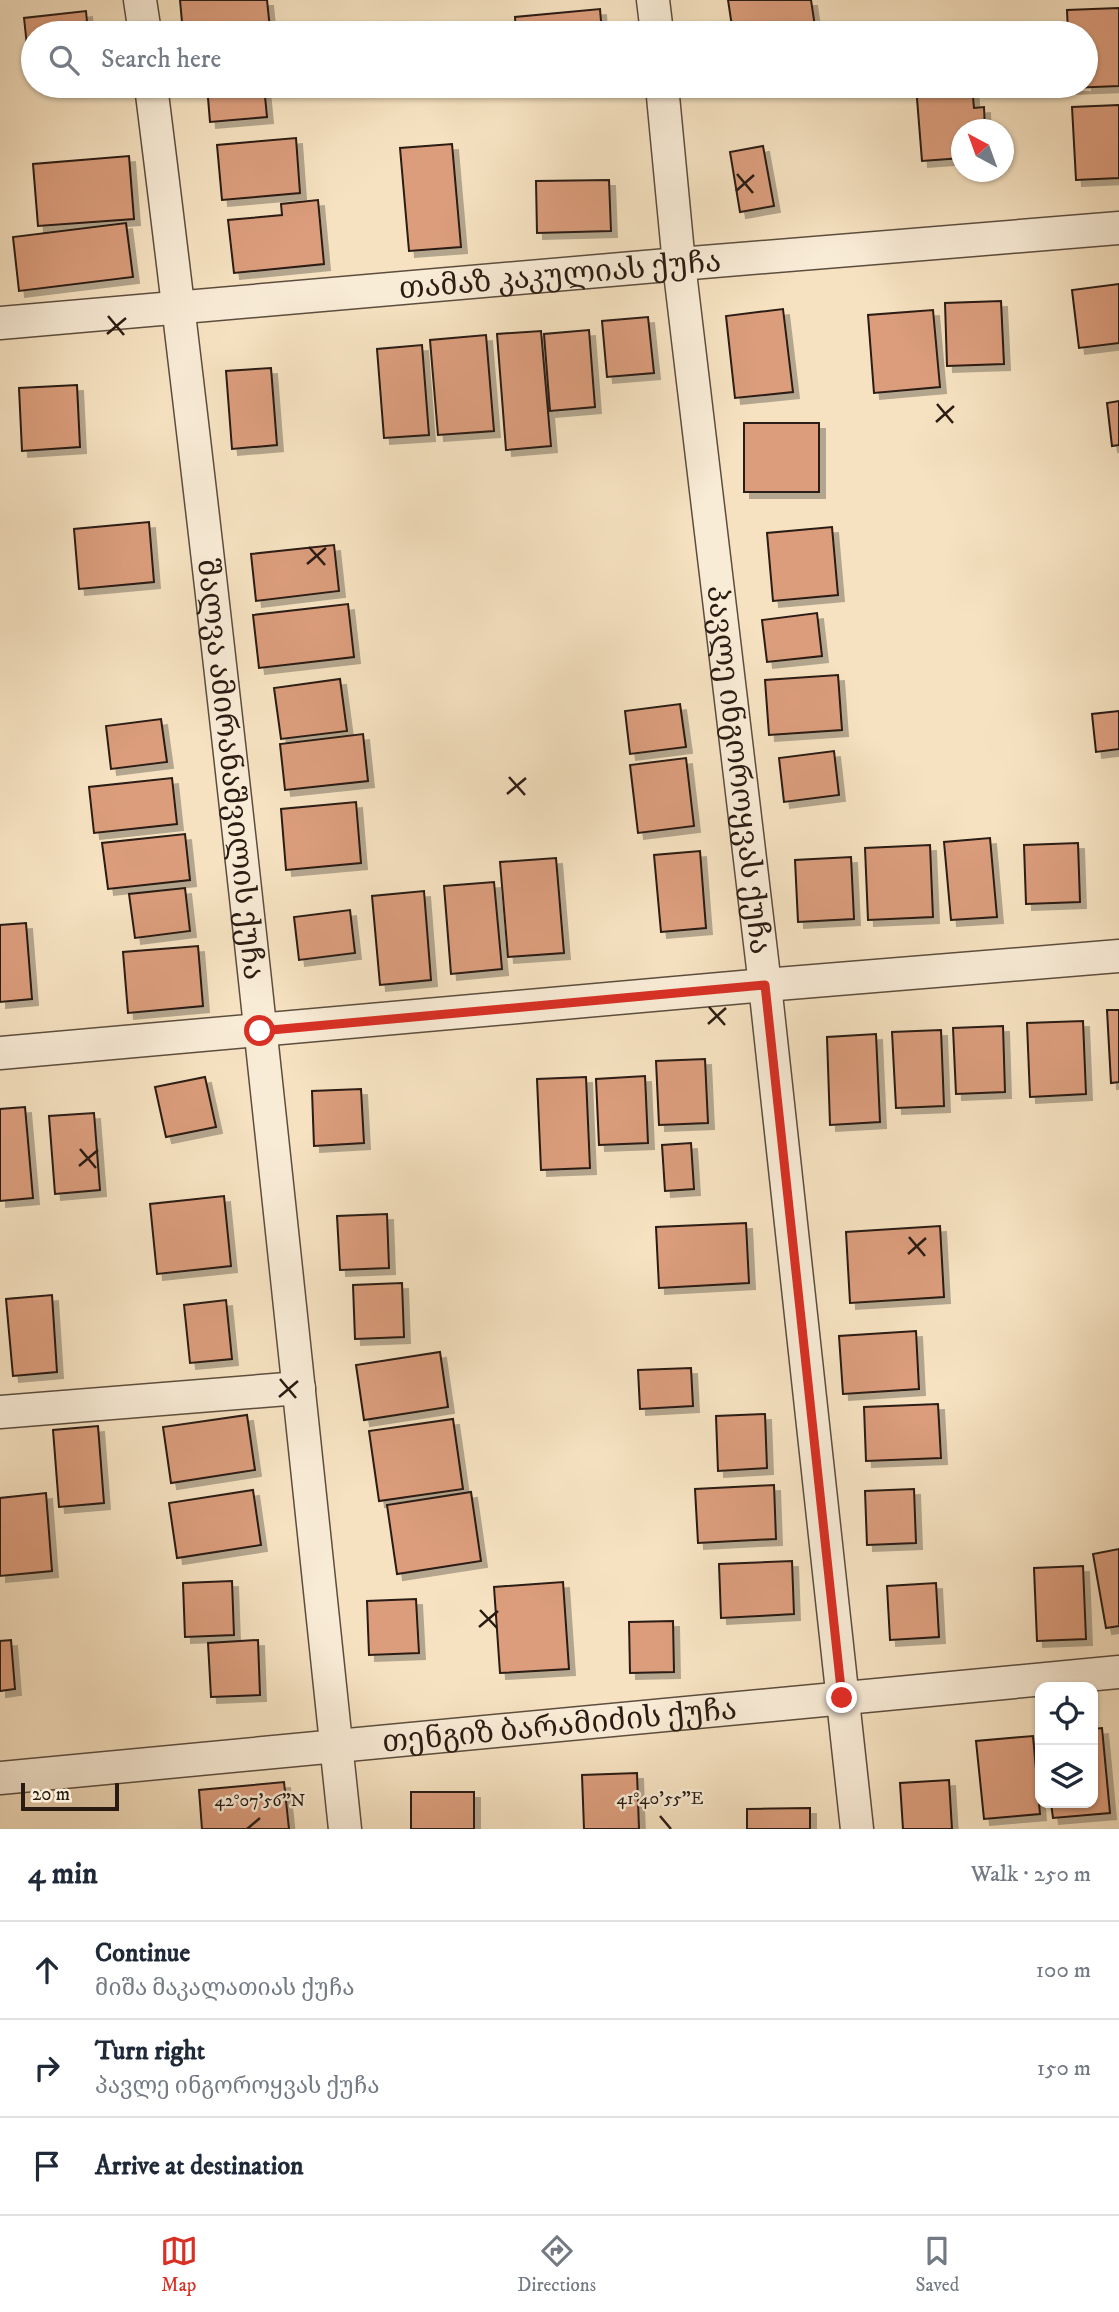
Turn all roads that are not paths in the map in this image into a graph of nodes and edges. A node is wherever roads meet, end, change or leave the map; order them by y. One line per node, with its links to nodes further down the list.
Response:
1 (141, 0): 3 (street)
2 (653, 0): 4 (street)
3 (144, 21)
4 (656, 21)
5 (153, 98): 9 (street, შალვა ამირანაშვილის ქუჩა)
6 (663, 98): 8 (street, პავლე ინგოროყვას ქუჩა)
7 (1119, 228): 8 (street, თამაზ კაკულიას ქუჩა)
8 (679, 264): 9 (street, თამაზ კაკულიას ქუჩა); 12 (street, პავლე ინგოროყვას ქუჩა)
9 (179, 308): 10 (street, თამაზ კაკულიას ქუჩა); 13 (street, შალვა ამირანაშვილის ქუჩა)
10 (0, 323)
11 (1119, 956): 12 (street)
12 (765, 985): 13 (street); 18 (street, პავლე ინგოროყვას ქუჩა)
13 (260, 1031): 14 (street); 15 (street, შალვა ამირანაშვილის ქუჩა)
14 (0, 1053)
15 (299, 1388): 16 (street); 19 (street, შალვა ამირანაშვილის ქუჩა)
16 (0, 1412)
17 (1119, 1672): 18 (street, თენგიზ ბარამიძის ქუჩა)
18 (842, 1698): 19 (street, თენგიზ ბარამიძის ქუჩა); 22 (street, პავლე ინგოროყვას ქუჩა)
19 (337, 1746): 20 (street, თენგიზ ბარამიძის ქუჩა); 21 (street, შალვა ამირანაშვილის ქუჩა)
20 (0, 1778)
21 (345, 1829)
22 (857, 1829)

